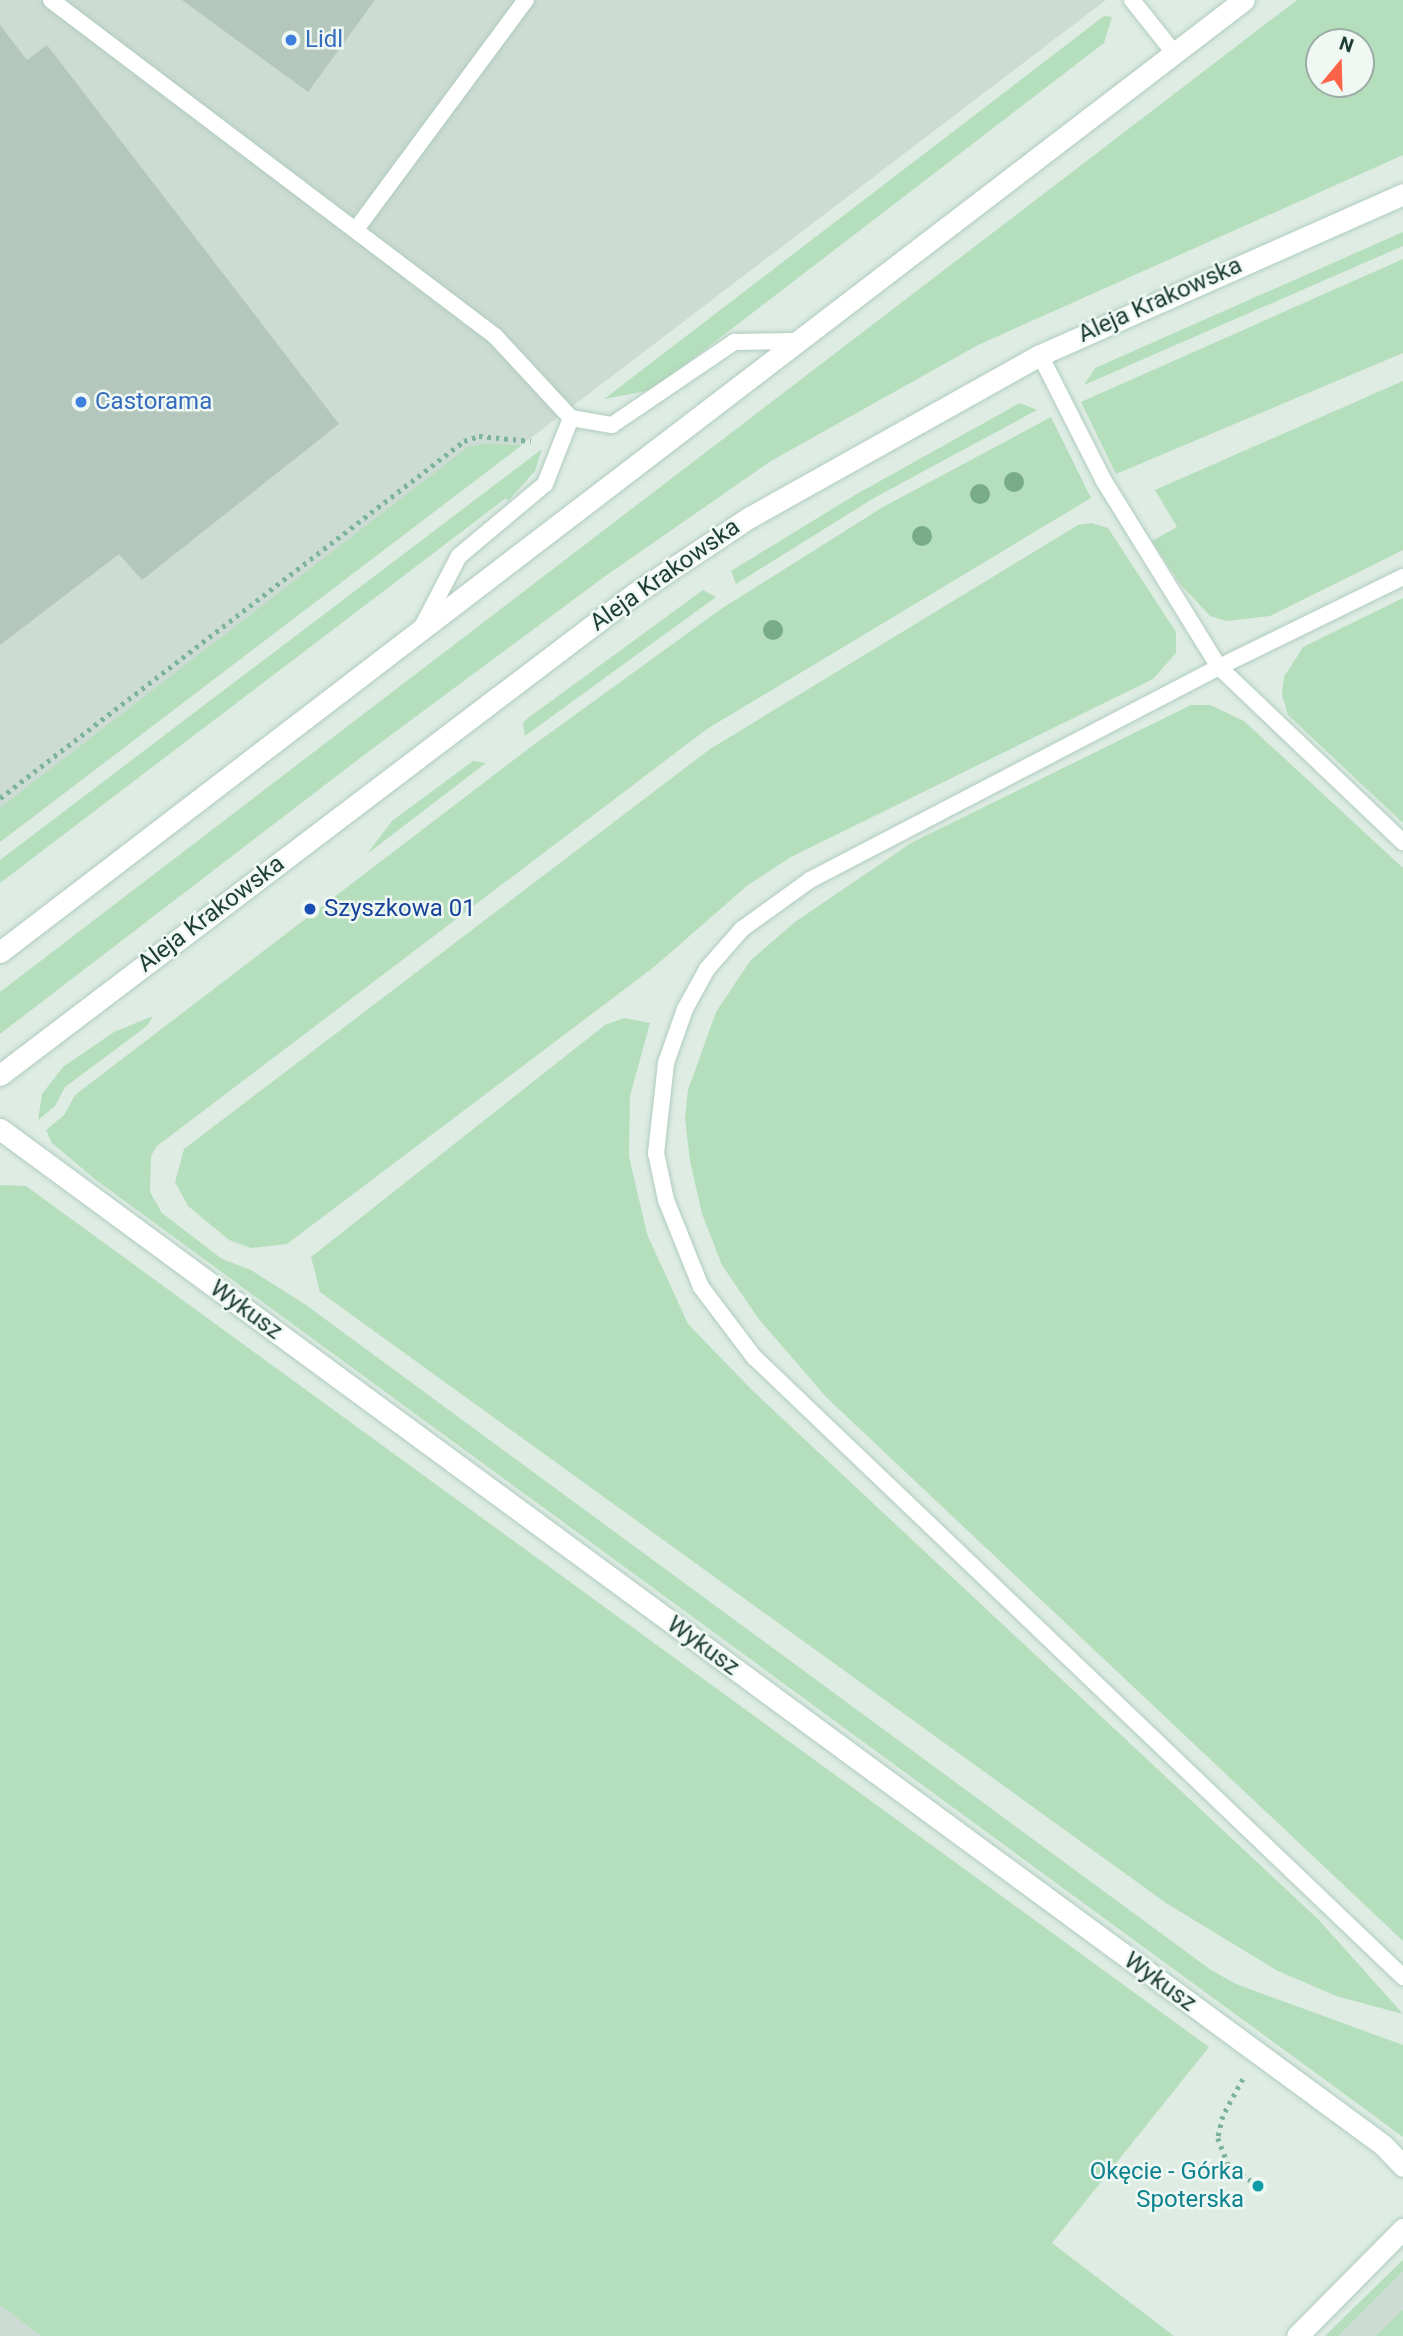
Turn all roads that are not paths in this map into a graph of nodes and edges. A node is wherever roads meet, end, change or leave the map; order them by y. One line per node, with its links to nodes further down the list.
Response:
1 (51, 0): 7 (lane)
2 (526, 0): 7 (lane)
3 (1132, 0): 5 (lane)
4 (1244, 0): 5 (main road)
5 (1175, 54): 8 (main road)
6 (1403, 194): 9 (main road, Aleja Krakowska)
7 (357, 228): 10 (lane)
8 (794, 341): 10 (lane); 12 (main road)
9 (1040, 355): 13 (lane); 16 (main road, Aleja Krakowska)
10 (571, 418): 12 (lane)
11 (1403, 576): 13 (lane)
12 (419, 634): 15 (main road)
13 (1219, 667): 14 (lane); 18 (lane)
14 (1403, 842)
15 (0, 952)
16 (0, 1075)
17 (0, 1129): 19 (main road, Wykusz)
18 (1403, 1977)
19 (1403, 2166)
20 (1403, 2228): 21 (main road)
21 (1297, 2336)

